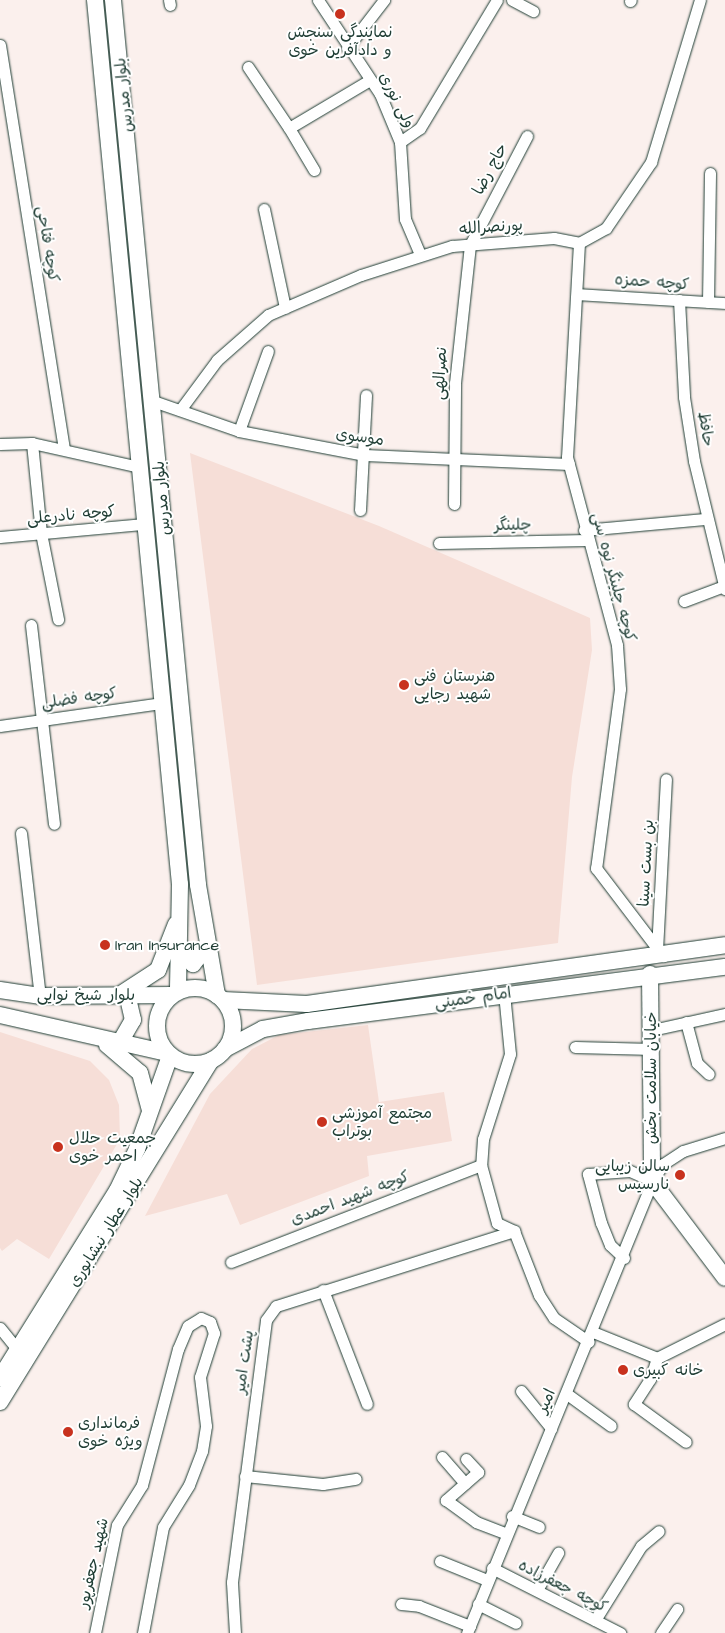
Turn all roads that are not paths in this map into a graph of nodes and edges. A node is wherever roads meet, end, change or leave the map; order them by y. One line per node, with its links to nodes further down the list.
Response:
1 (95, 0): 38 (main road, بلوار مدرس)
2 (113, 0): 29 (main road, بلوار مدرس)
3 (318, 0): 10 (street, ولی نوری)
4 (384, 0): 10 (street)
5 (497, 0): 15 (street)
6 (512, 0): 8 (street)
7 (700, 0): 19 (street)
8 (533, 11)
9 (0, 45): 34 (street, کوچه فتاحی)
10 (347, 48): 12 (street, ولی نوری)
11 (248, 66): 13 (street)
12 (370, 80): 13 (street); 15 (street, ولی نوری)
13 (289, 128): 16 (street)
14 (527, 136): 20 (street, حاج رضا)
15 (400, 142): 21 (street, ولی نوری)
16 (314, 170)
17 (710, 173): 24 (street)
18 (264, 209): 26 (street)
19 (579, 243): 20 (street, پورنصرالله); 22 (street, کوچه چلینگر نوه سی)
20 (470, 245): 21 (street, پورنصرالله); 36 (street, نصرالهی)
21 (420, 255): 26 (street, پورنصرالله)
22 (577, 294): 23 (street, کوچه حمزه); 37 (street, کوچه چلینگر نوه سی)
23 (679, 300): 24 (street, کوچه حمزه); 41 (street, حافظ)
24 (708, 302): 25 (street, کوچه حمزه)
25 (725, 303)
26 (285, 308): 30 (street, پورنصرالله)
27 (268, 351): 31 (street)
28 (366, 395): 35 (street)
29 (153, 401): 30 (street, موسوی); 59 (main road, بلوار مدرس)
30 (180, 410): 31 (street, موسوی)
31 (239, 431): 35 (street, موسوی)
32 (32, 443): 33 (street); 34 (street); 43 (street)
33 (0, 444)
34 (64, 448): 38 (street)
35 (365, 456): 36 (street, موسوی); 40 (street)
36 (452, 460): 37 (street, موسوی); 39 (street, نصرالهی)
37 (569, 464): 44 (street, کوچه چلینگر نوه سی)
38 (138, 467): 42 (main road, بلوار مدرس)
39 (454, 504)
40 (360, 510)
41 (705, 519): 44 (street, چلینگر); 47 (street, حافظ)
42 (144, 524): 43 (street, کوچه نادرعلی); 51 (main road, بلوار مدرس)
43 (41, 533): 45 (street, کوچه نادرعلی); 49 (street)
44 (585, 535): 46 (street, چلینگر); 61 (street, کوچه چلینگر نوه سی)
45 (0, 538)
46 (439, 543)
47 (725, 587): 48 (street)
48 (684, 601)
49 (58, 618)
50 (31, 625): 52 (street)
51 (162, 703): 52 (street, کوچه فضلی); 57 (main road, بلوار مدرس)
52 (45, 720): 53 (street, کوچه فضلی); 55 (street)
53 (0, 726)
54 (666, 779): 61 (street, بن بست سینا)
55 (54, 824)
56 (21, 834): 68 (street)
57 (180, 908): 60 (main road, بلوار مدرس); 67 (main road)
58 (725, 946): 61 (main road, امام خمینی)
59 (207, 947): 60 (main road); 69 (main road, بلوار مدرس)
60 (181, 948): 65 (main road, بلوار مدرس)
61 (660, 953): 70 (main road, امام خمینی)
62 (725, 967): 63 (main road, امام خمینی)
63 (650, 974): 66 (main road, امام خمینی); 75 (main road, خیابان سلامت بخش)
64 (0, 990): 68 (main road, بلوار شیخ نوایی)
65 (175, 993): 67 (main road, بلوار شیخ نوایی); 69 (main road); 81 (main road)
66 (504, 993): 74 (main road, امام خمینی); 86 (street)
67 (123, 995): 68 (main road, بلوار شیخ نوایی); 77 (main road)
68 (40, 996)
69 (220, 997): 70 (main road, امام خمینی); 79 (main road)
70 (257, 1004): 74 (main road)
71 (725, 1014): 73 (street)
72 (0, 1015): 76 (main road, بلوار شیخ نوایی)
73 (686, 1022): 75 (street); 83 (street)
74 (263, 1029): 79 (main road, امام خمینی)
75 (652, 1030): 80 (main road, خیابان سلامت بخش)
76 (101, 1040): 77 (main road, بلوار شیخ نوایی); 84 (main road)
77 (119, 1044): 81 (main road, بلوار شیخ نوایی)
78 (575, 1047): 80 (street)
79 (226, 1048): 82 (main road)
80 (653, 1049): 87 (main road, خیابان سلامت بخش)
81 (169, 1054): 82 (main road); 84 (main road, بلوار عطار نیشابوری)
82 (211, 1061): 101 (main road, بلوار عطار نیشابوری)
83 (709, 1074)
84 (150, 1111): 96 (main road, بلوار عطار نیشابوری)
85 (725, 1138): 87 (street, امیر)
86 (481, 1165): 88 (street); 90 (street, کوچه شهید احمدی)
87 (652, 1182): 89 (street, امیر); 89 (street); 91 (main road)
88 (514, 1231): 92 (street, پشت امیر); 95 (street)
89 (624, 1258): 95 (street, امیر)
90 (231, 1262)
91 (725, 1278)
92 (323, 1290): 102 (street); 108 (street, پشت امیر)
93 (725, 1324): 97 (street)
94 (0, 1328): 96 (street)
95 (591, 1337): 97 (street); 100 (street, امیر)
96 (18, 1350): 98 (main road, بلوار عطار نیشابوری)
97 (657, 1358): 105 (street)
98 (0, 1378)
99 (521, 1391): 104 (street)
100 (567, 1394): 103 (street); 104 (street, امیر)
101 (0, 1402)
102 (367, 1404)
103 (611, 1426)
104 (552, 1428): 111 (street, امیر)
105 (686, 1442)
106 (442, 1457): 110 (street)
107 (466, 1459): 110 (street)
108 (245, 1476): 109 (street); 128 (street, پشت امیر)
109 (356, 1479)
110 (465, 1483): 114 (street)
111 (512, 1516): 112 (street); 114 (street, امیر)
112 (539, 1527)
113 (659, 1531): 123 (street)
114 (505, 1533): 117 (street, امیر)
115 (558, 1553): 119 (street)
116 (440, 1561): 118 (street)
117 (492, 1568): 118 (street, امیر); 119 (street, کوچه جعفرزاده)
118 (487, 1580): 121 (street, امیر)
119 (537, 1590): 123 (street, کوچه جعفرزاده)
120 (401, 1604): 125 (street)
121 (478, 1604): 124 (street); 125 (street, امیر)
122 (676, 1609): 130 (street)
123 (595, 1620): 129 (street, کوچه جعفرزاده)
124 (516, 1623)
125 (468, 1630)
126 (96, 1633): 127 (street, شهید جعفرپور)
127 (143, 1633)
128 (235, 1633)
129 (620, 1633)
130 (661, 1633)

